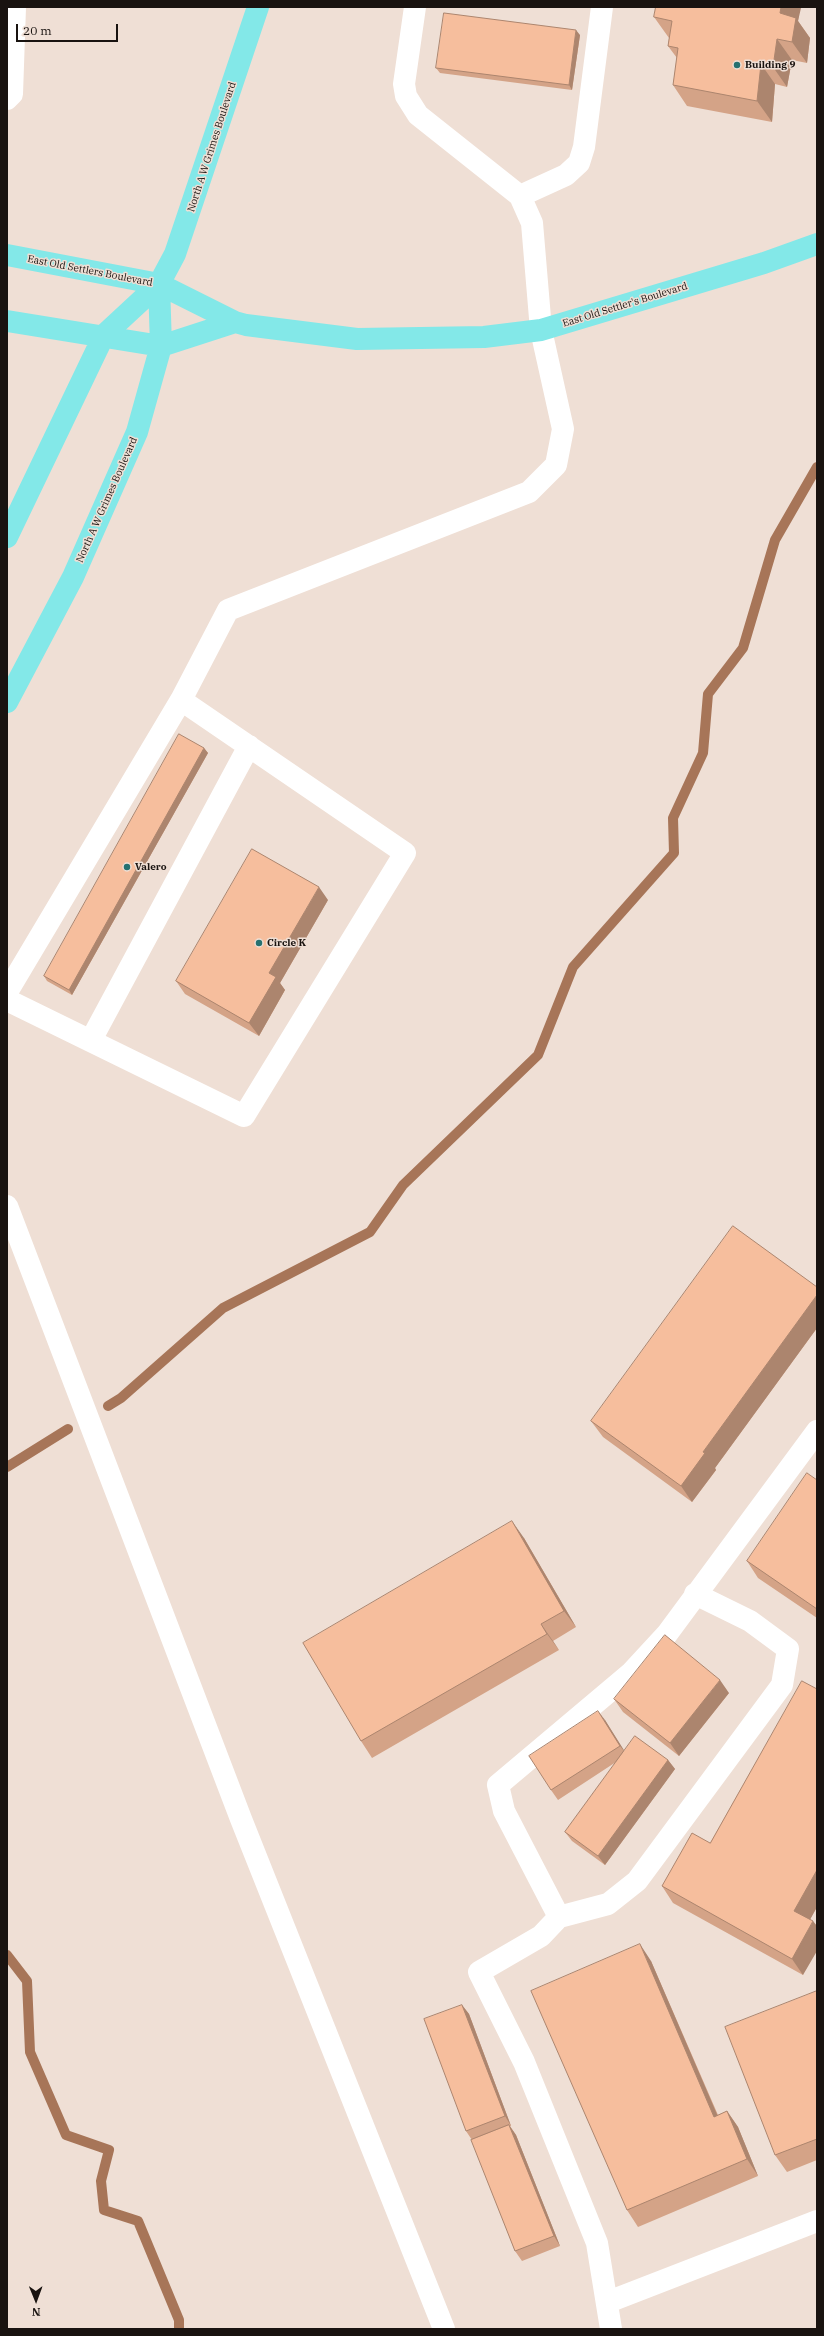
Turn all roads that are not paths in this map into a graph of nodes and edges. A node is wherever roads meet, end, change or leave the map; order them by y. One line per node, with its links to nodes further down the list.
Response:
1 (15, 7): 5 (lane)
2 (258, 7): 10 (main road, North A W Grimes Boulevard)
3 (415, 7): 7 (lane)
4 (602, 7): 7 (lane)
5 (10, 47): 6 (lane)
6 (7, 99)
7 (520, 196): 13 (lane)
8 (817, 244): 13 (main road, East Old Settler's Boulevard)
9 (7, 256): 10 (main road, East Old Settlers Boulevard)
10 (158, 284): 12 (main road, East Old Settlers Boulevard); 14 (main road, North A W Grimes Boulevard); 16 (main road, North A W Grimes Boulevard)
11 (7, 321): 14 (main road, East Old Settlers Boulevard)
12 (235, 322): 15 (main road, East Old Settlers Boulevard); 16 (main road, East Old Settlers Boulevard)
13 (541, 330): 15 (main road, East Old Settler's Boulevard); 18 (lane)
14 (104, 335): 16 (main road, East Old Settlers Boulevard); 17 (main road, North A W Grimes Boulevard)
15 (484, 336)
16 (161, 346): 19 (main road, North A W Grimes Boulevard)
17 (7, 537)
18 (181, 700): 20 (lane); 21 (lane)
19 (7, 702)
20 (249, 746): 23 (lane); 23 (lane)
21 (7, 992)
22 (7, 1000): 23 (lane)
23 (91, 1040)
24 (7, 1206): 30 (lane)
25 (817, 1431): 26 (lane)
26 (696, 1594): 27 (lane); 27 (lane)
27 (559, 1917): 29 (lane)
28 (817, 2221): 29 (lane)
29 (608, 2302): 31 (lane)
30 (444, 2329)
31 (611, 2329)

